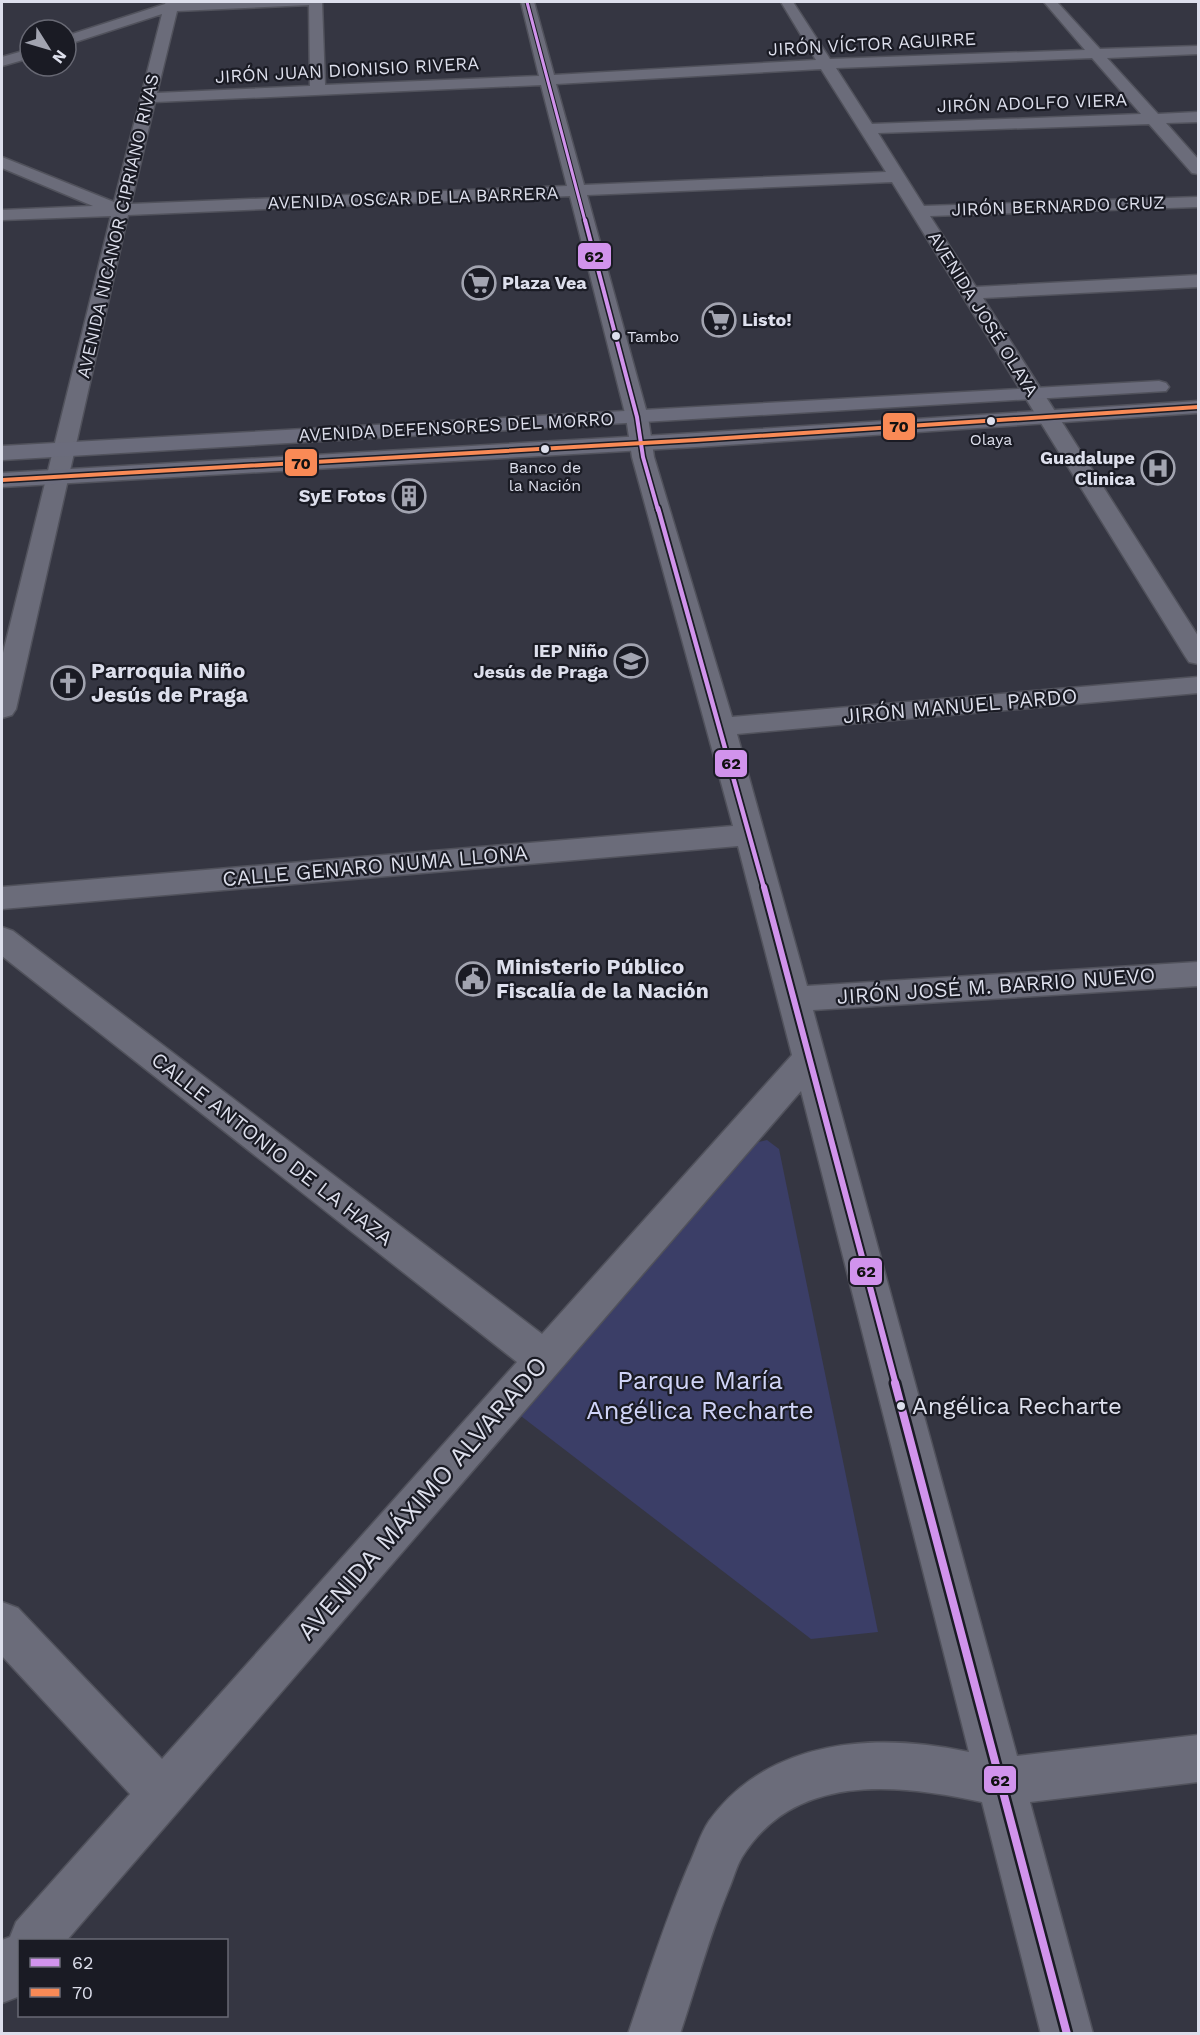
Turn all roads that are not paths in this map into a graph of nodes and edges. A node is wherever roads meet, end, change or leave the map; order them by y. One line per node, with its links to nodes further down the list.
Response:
1 (151, 2): 7 (street)
2 (305, 2): 7 (street)
3 (316, 2): 15 (street)
4 (527, 2): 14 (street)
5 (787, 2): 13 (street, AVENIDA JOSÉ OLAYA)
6 (1050, 2): 10 (street)
7 (171, 4): 8 (street); 16 (street, AVENIDA NICANOR CIPRIANO RIVAS)
8 (78, 37)
9 (1198, 50): 10 (street, JIRÓN VÍCTOR AGUIRRE)
10 (1099, 54): 13 (street, JIRÓN VÍCTOR AGUIRRE); 18 (street)
11 (18, 57): 12 (street)
12 (2, 62)
13 (826, 64): 14 (street, JIRÓN VÍCTOR AGUIRRE); 19 (street, AVENIDA JOSÉ OLAYA)
14 (548, 81): 15 (street, JIRÓN JUAN DIONISIO RIVERA); 23 (street)
15 (318, 92): 16 (street, JIRÓN JUAN DIONISIO RIVERA)
16 (147, 98): 25 (street, AVENIDA NICANOR CIPRIANO RIVAS)
17 (1198, 117): 18 (street, JIRÓN ADOLFO VIERA)
18 (1156, 118): 19 (street, JIRÓN ADOLFO VIERA); 21 (street)
19 (867, 129): 22 (street, AVENIDA JOSÉ OLAYA)
20 (2, 162): 25 (street)
21 (1198, 169)
22 (897, 177): 23 (street, AVENIDA OSCAR DE LA BARRERA); 26 (street, AVENIDA JOSÉ OLAYA)
23 (577, 191): 25 (street, AVENIDA OSCAR DE LA BARRERA); 34 (street)
24 (1198, 202): 26 (street, JIRÓN BERNARDO CRUZ)
25 (119, 210): 27 (street, AVENIDA OSCAR DE LA BARRERA); 35 (street, AVENIDA NICANOR CIPRIANO RIVAS)
26 (918, 211): 29 (street, AVENIDA JOSÉ OLAYA)
27 (2, 215)
28 (1198, 281): 29 (street)
29 (970, 293): 31 (street, AVENIDA JOSÉ OLAYA)
30 (1176, 386): 31 (main road, AVENIDA DEFENSORES DEL MORRO)
31 (1033, 394): 33 (street, AVENIDA JOSÉ OLAYA); 34 (main road, AVENIDA DEFENSORES DEL MORRO)
32 (1198, 407): 33 (main road, AVENIDA DEFENSORES DEL MORRO)
33 (1048, 417): 34 (main road, AVENIDA DEFENSORES DEL MORRO); 39 (street, AVENIDA JOSÉ OLAYA)
34 (638, 430): 35 (main road, AVENIDA DEFENSORES DEL MORRO); 37 (main road, AVENIDA DEFENSORES DEL MORRO); 42 (street)
35 (65, 450): 36 (main road, AVENIDA DEFENSORES DEL MORRO); 37 (street, AVENIDA NICANOR CIPRIANO RIVAS)
36 (2, 453)
37 (58, 476): 38 (main road, AVENIDA DEFENSORES DEL MORRO); 41 (street, AVENIDA NICANOR CIPRIANO RIVAS)
38 (2, 480)
39 (1198, 656)
40 (1198, 685): 42 (street, JIRÓN MANUEL PARDO)
41 (2, 709)
42 (721, 727): 43 (street)
43 (750, 835): 44 (street, CALLE GENARO NUMA LLONA); 47 (street)
44 (2, 898)
45 (2, 939): 49 (street, CALLE ANTONIO DE LA HAZA)
46 (1198, 974): 47 (street, JIRÓN JOSÉ M. BARRIO NUEVO)
47 (794, 999): 48 (street)
48 (810, 1057): 49 (street, AVENIDA MÁXIMO ALVARADO); 52 (street)
49 (543, 1359): 53 (street, AVENIDA MÁXIMO ALVARADO)
50 (2, 1624): 53 (street)
51 (1198, 1758): 52 (street)
52 (1000, 1782): 57 (street); 58 (street)
53 (163, 1794): 54 (street, AVENIDA MÁXIMO ALVARADO)
54 (36, 1939)
55 (18, 1960): 56 (street)
56 (2, 1978)
57 (654, 2034)
58 (1066, 2034)

